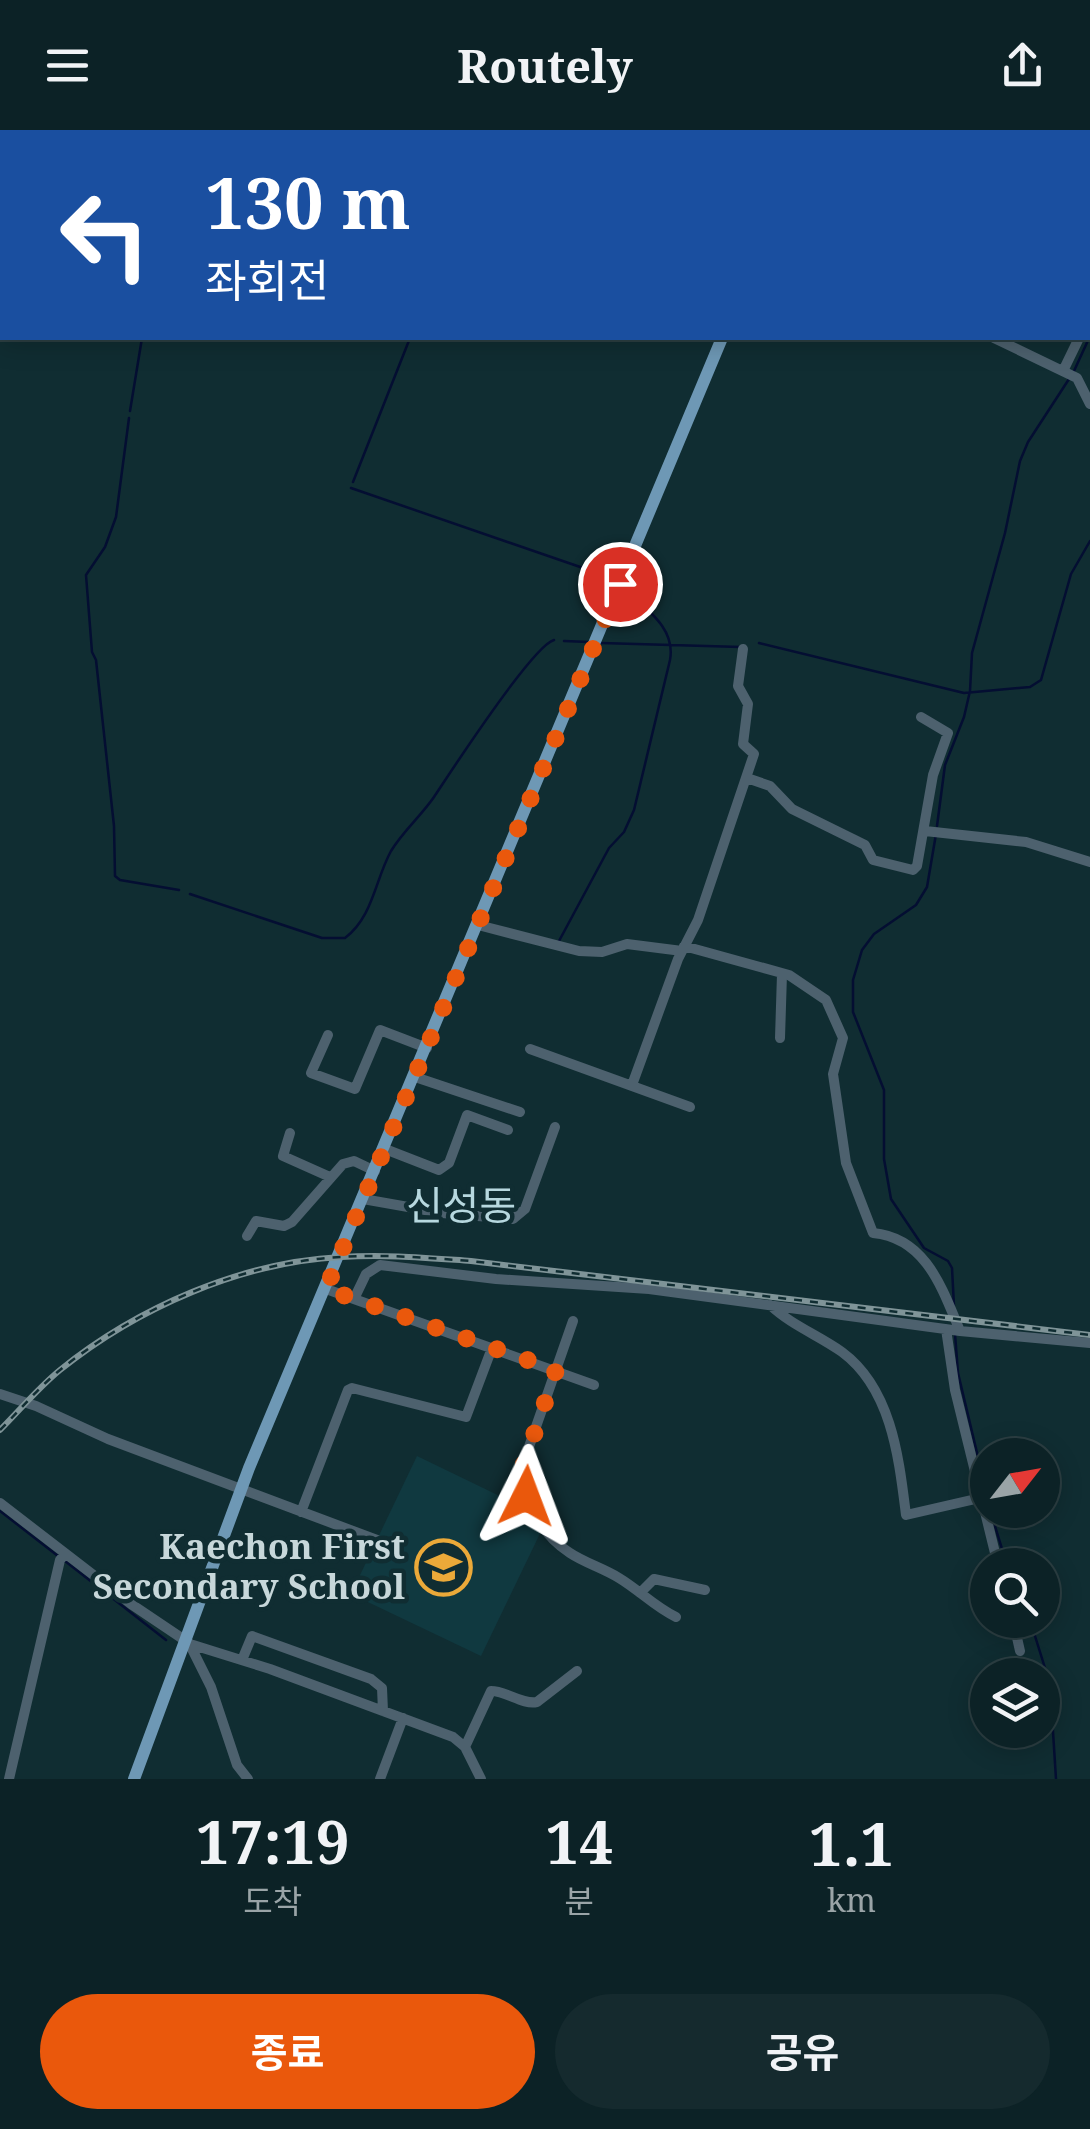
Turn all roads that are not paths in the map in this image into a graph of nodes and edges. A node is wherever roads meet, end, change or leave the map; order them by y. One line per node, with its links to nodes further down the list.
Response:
1 (721, 340): 11 (main road)
2 (998, 340): 4 (street)
3 (1078, 340): 4 (street)
4 (1062, 371): 5 (street)
5 (1090, 404)
6 (743, 650): 8 (street)
7 (921, 718): 9 (street)
8 (746, 778): 9 (street); 12 (street)
9 (925, 830): 10 (street)
10 (1090, 862)
11 (478, 925): 12 (street); 16 (main road)
12 (683, 949): 13 (street); 19 (street)
13 (782, 974): 15 (street); 35 (street)
14 (328, 1034): 16 (street)
15 (780, 1038)
16 (427, 1048): 18 (main road)
17 (530, 1050): 19 (street)
18 (414, 1077): 21 (street); 25 (main road)
19 (632, 1085): 20 (street)
20 (690, 1107)
21 (520, 1112)
22 (554, 1127): 28 (street)
23 (508, 1130): 25 (street)
24 (290, 1132): 27 (street)
25 (385, 1149): 26 (main road)
26 (375, 1171): 27 (street); 28 (main road)
27 (330, 1177): 29 (street)
28 (363, 1199): 30 (main road)
29 (246, 1236)
30 (326, 1289): 31 (street); 42 (main road)
31 (354, 1298): 32 (street); 37 (street)
32 (770, 1304): 34 (street); 43 (street)
33 (573, 1321): 38 (street)
34 (946, 1329): 35 (street); 41 (street)
35 (960, 1331): 36 (street)
36 (1090, 1343)
37 (492, 1348): 38 (street); 45 (street)
38 (556, 1370): 39 (street); 49 (street)
39 (594, 1385)
40 (0, 1394): 42 (street)
41 (970, 1455)
42 (240, 1490): 45 (street); 52 (main road)
43 (970, 1500)
44 (0, 1503): 47 (street)
45 (301, 1512): 46 (street)
46 (377, 1540)
47 (63, 1557): 52 (street); 59 (street)
48 (704, 1590): 49 (street)
49 (640, 1594): 50 (street)
50 (676, 1618)
51 (1017, 1638): 53 (street)
52 (186, 1641): 54 (street); 60 (main road); 61 (street)
53 (1020, 1651)
54 (242, 1660): 56 (street); 56 (street)
55 (578, 1671): 58 (street)
56 (383, 1711): 57 (street)
57 (403, 1718): 58 (street); 62 (street)
58 (466, 1747): 63 (street)
59 (10, 1779)
60 (134, 1779)
61 (248, 1779)
62 (380, 1779)
63 (481, 1779)

